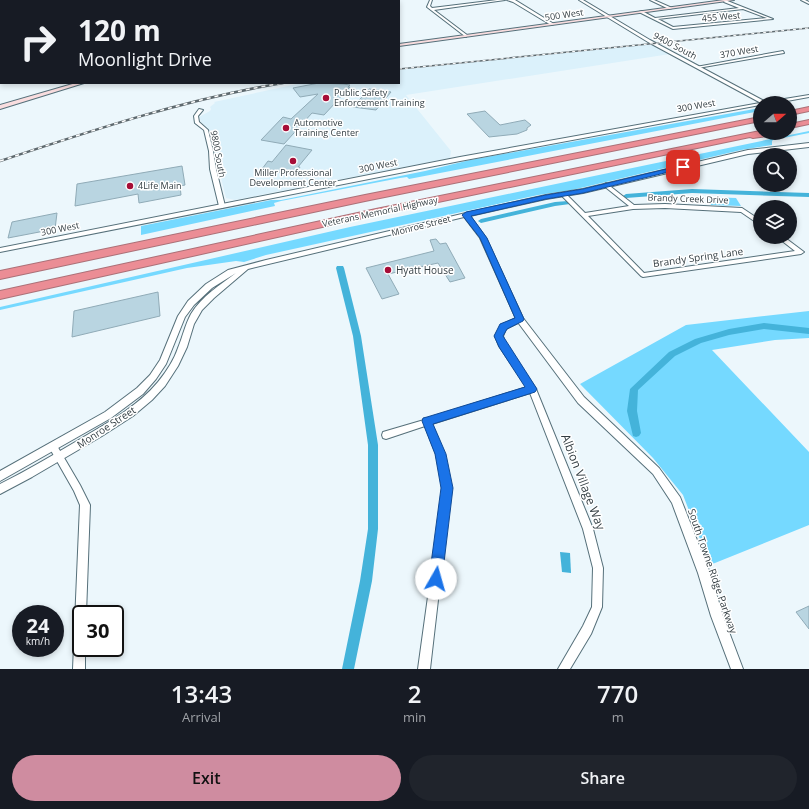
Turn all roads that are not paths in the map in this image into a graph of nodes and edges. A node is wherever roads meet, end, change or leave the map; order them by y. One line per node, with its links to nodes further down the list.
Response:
1 (431, 0): 12 (street)
2 (504, 0): 12 (street)
3 (508, 0): 16 (street)
4 (580, 0): 14 (street, 9400 South)
5 (651, 0): 10 (street)
6 (732, 0): 8 (main road, 500 West)
7 (802, 0): 9 (street)
8 (725, 1): 10 (main road, 500 West); 11 (street)
9 (809, 3)
10 (670, 8): 13 (main road, 500 West)
11 (743, 8): 15 (street); 15 (street, 455 West)
12 (431, 9): 17 (street)
13 (641, 12): 14 (main road, 500 West); 15 (street)
14 (609, 17): 16 (main road, 500 West); 20 (street, 9400 South)
15 (654, 19)
16 (552, 24): 17 (main road, 500 West)
17 (466, 36): 18 (main road, 500 West)
18 (400, 45)
19 (783, 52): 20 (street, 370 West)
20 (698, 67): 22 (street, 9400 South)
21 (78, 84): 26 (main road)
22 (753, 96)
23 (809, 96): 24 (street)
24 (797, 98)
25 (753, 105): 41 (street, 300 West)
26 (0, 107)
27 (809, 109): 29 (highway)
28 (201, 110): 41 (street, 9800 South)
29 (797, 112)
30 (753, 120): 49 (highway, Veterans Memorial Highway)
31 (809, 122): 32 (highway)
32 (797, 125)
33 (809, 129): 34 (highway)
34 (797, 130)
35 (753, 134): 37 (highway, Veterans Memorial Highway)
36 (753, 136): 37 (highway)
37 (714, 142): 50 (highway, Veterans Memorial Highway)
38 (809, 145): 39 (street, Monroe Street)
39 (606, 185): 40 (street, Monroe Street); 42 (street)
40 (563, 194): 43 (street, Monroe Street); 44 (street)
41 (222, 206): 47 (street, 300 West)
42 (633, 207): 44 (street, Brandy Creek Drive); 45 (street, Brandy Creek Drive)
43 (466, 215): 48 (street, Monroe Street); 51 (street, South Towne Ridge Parkway)
44 (584, 215): 46 (street, Brandy Spring Lane)
45 (753, 218)
46 (790, 244)
47 (0, 250)
48 (246, 268): 55 (street, Monroe Street); 56 (street, Monroe Street)
49 (0, 275)
50 (0, 295)
51 (520, 319): 52 (street, Albion Village Way); 64 (street, South Towne Ridge Parkway)
52 (532, 389): 53 (street); 63 (street, Albion Village Way)
53 (427, 421): 54 (street); 62 (street)
54 (386, 435)
55 (53, 447): 56 (street); 57 (street, Monroe Street)
56 (58, 456): 58 (street, Monroe Street); 59 (street)
57 (0, 476)
58 (0, 489)
59 (81, 605)
60 (79, 657): 61 (street)
61 (79, 669)
62 (424, 669)
63 (564, 669)
64 (737, 669)

